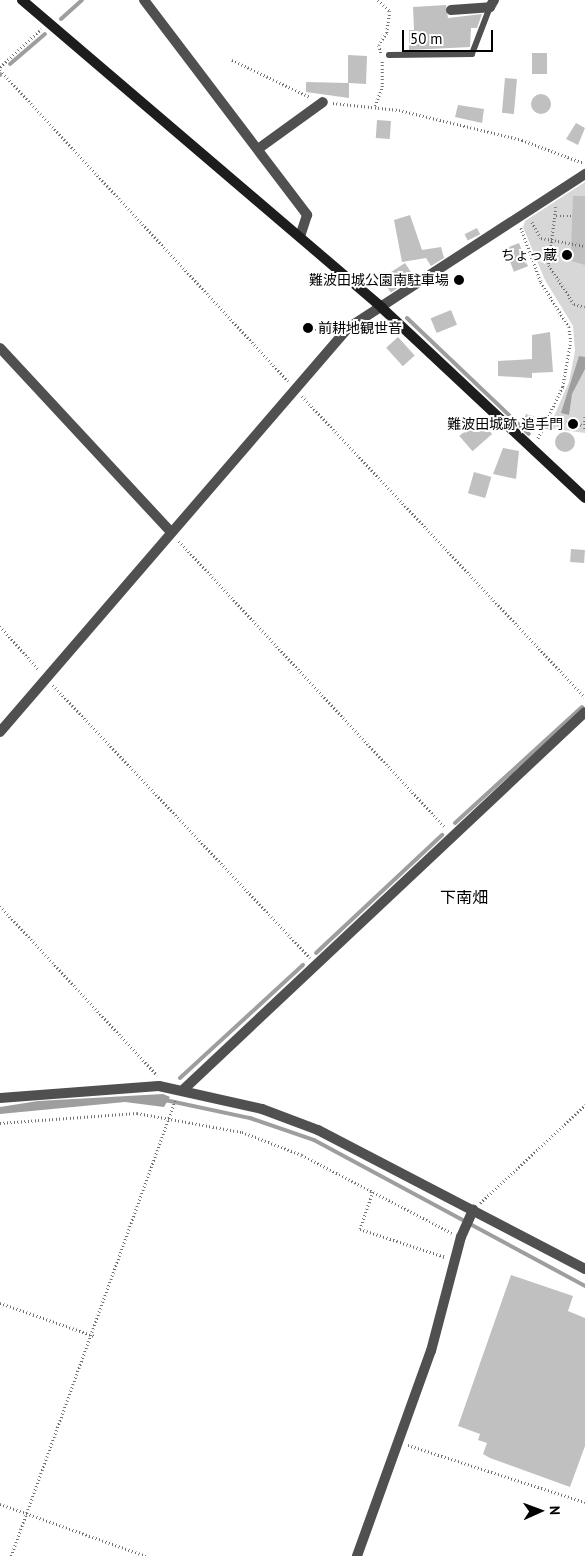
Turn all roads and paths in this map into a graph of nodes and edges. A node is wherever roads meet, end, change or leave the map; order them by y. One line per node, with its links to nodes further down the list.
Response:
1 (22, 0): 5 (street)
2 (144, 0): 10 (street)
3 (492, 3): 4 (street); 6 (lane)
4 (451, 10)
5 (48, 22): 8 (path); 18 (street)
6 (389, 55)
7 (232, 60): 9 (path)
8 (0, 69): 26 (path)
9 (323, 102): 10 (street); 11 (path)
10 (258, 149): 18 (street)
11 (585, 163)
12 (585, 174): 14 (street)
13 (556, 207): 15 (path)
14 (527, 213): 17 (street); 19 (path)
15 (555, 216): 16 (path); 19 (path)
16 (572, 216)
17 (517, 220): 22 (street); 28 (path)
18 (300, 237): 22 (street)
19 (552, 240): 20 (path); 21 (path)
20 (585, 246)
21 (585, 306)
22 (382, 308): 23 (street); 32 (street)
23 (348, 328): 24 (path); 26 (street)
24 (311, 329)
25 (0, 348): 34 (street)
26 (296, 389): 34 (street); 37 (path)
27 (585, 418): 31 (path)
28 (549, 419): 29 (path); 32 (path)
29 (569, 423)
30 (577, 424): 31 (path)
31 (584, 427)
32 (532, 449): 33 (street)
33 (585, 498)
34 (171, 532): 36 (street); 40 (path)
35 (0, 626): 36 (path)
36 (47, 678): 39 (street); 42 (path)
37 (585, 697)
38 (585, 712): 40 (street)
39 (0, 732)
40 (452, 835): 42 (street)
41 (0, 906): 43 (path)
42 (315, 964): 44 (street)
43 (159, 1086): 44 (street); 45 (street)
44 (182, 1089): 47 (path); 50 (street)
45 (0, 1098)
46 (585, 1105): 50 (path)
47 (169, 1116): 48 (path); 49 (path); 55 (path)
48 (0, 1123)
49 (373, 1192): 51 (path); 52 (path)
50 (472, 1213): 51 (street); 53 (street)
51 (462, 1234): 52 (street)
52 (454, 1260): 56 (street)
53 (585, 1269)
54 (0, 1303): 55 (path)
55 (94, 1336): 59 (path)
56 (398, 1442): 57 (path); 62 (street)
57 (585, 1502)
58 (0, 1504): 59 (path)
59 (27, 1514): 60 (path); 61 (path)
60 (12, 1556)
61 (146, 1556)
62 (356, 1556)

